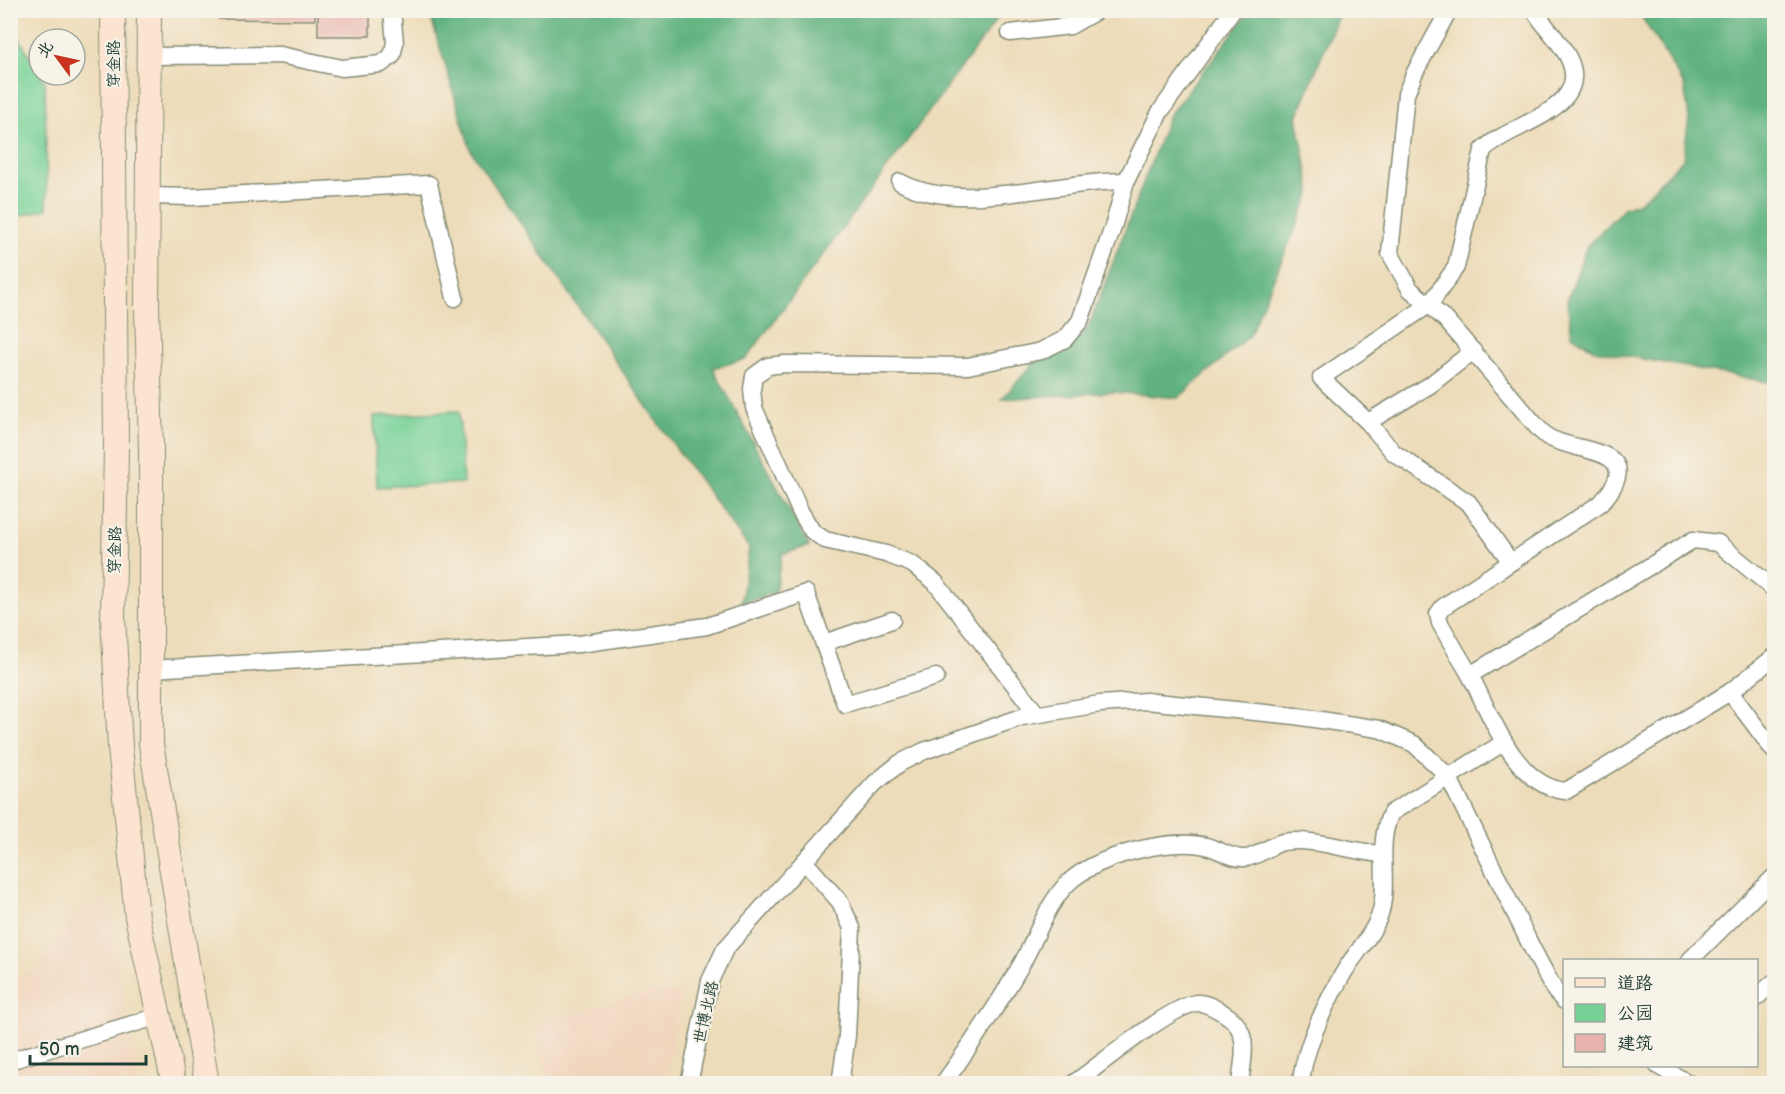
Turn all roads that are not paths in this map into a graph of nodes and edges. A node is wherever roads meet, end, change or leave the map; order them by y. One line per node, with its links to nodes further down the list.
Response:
1 (113, 10): 37 (main road, 穿金路)
2 (148, 10): 9 (main road)
3 (392, 10): 9 (street)
4 (1098, 10): 8 (street)
5 (1233, 10): 10 (street)
6 (1449, 10): 14 (street)
7 (1534, 10): 14 (street)
8 (1010, 33)
9 (148, 56): 12 (main road)
10 (1126, 181): 11 (street); 26 (street)
11 (900, 182)
12 (148, 196): 13 (street); 22 (main road)
13 (455, 298)
14 (1430, 304): 15 (street); 16 (street)
15 (1473, 351): 16 (street); 17 (street)
16 (1368, 422): 17 (street)
17 (1510, 561): 23 (street)
18 (1774, 589): 23 (street)
19 (892, 620): 20 (street)
20 (824, 643): 22 (street); 24 (street)
21 (1774, 657): 25 (street)
22 (150, 669): 41 (main road)
23 (1470, 675): 27 (street)
24 (936, 676)
25 (1730, 692): 27 (street); 28 (street)
26 (1037, 714): 29 (street, 世博北路); 31 (street, 世博北路)
27 (1503, 743): 29 (street)
28 (1774, 751)
29 (1448, 776): 30 (street); 36 (street)
30 (1382, 854): 44 (street); 47 (street)
31 (804, 861): 42 (street, 世博北路); 43 (street)
32 (1774, 877): 33 (street)
33 (1691, 959)
34 (1774, 982): 35 (street)
35 (1758, 996)
36 (1563, 1000)
37 (159, 1016): 38 (street); 40 (main road, 穿金路)
38 (10, 1058)
39 (1662, 1067): 48 (street)
40 (174, 1083)
41 (207, 1083)
42 (689, 1083)
43 (840, 1083)
44 (943, 1083)
45 (1074, 1083): 46 (street)
46 (1240, 1083)
47 (1301, 1083)
48 (1690, 1083)

